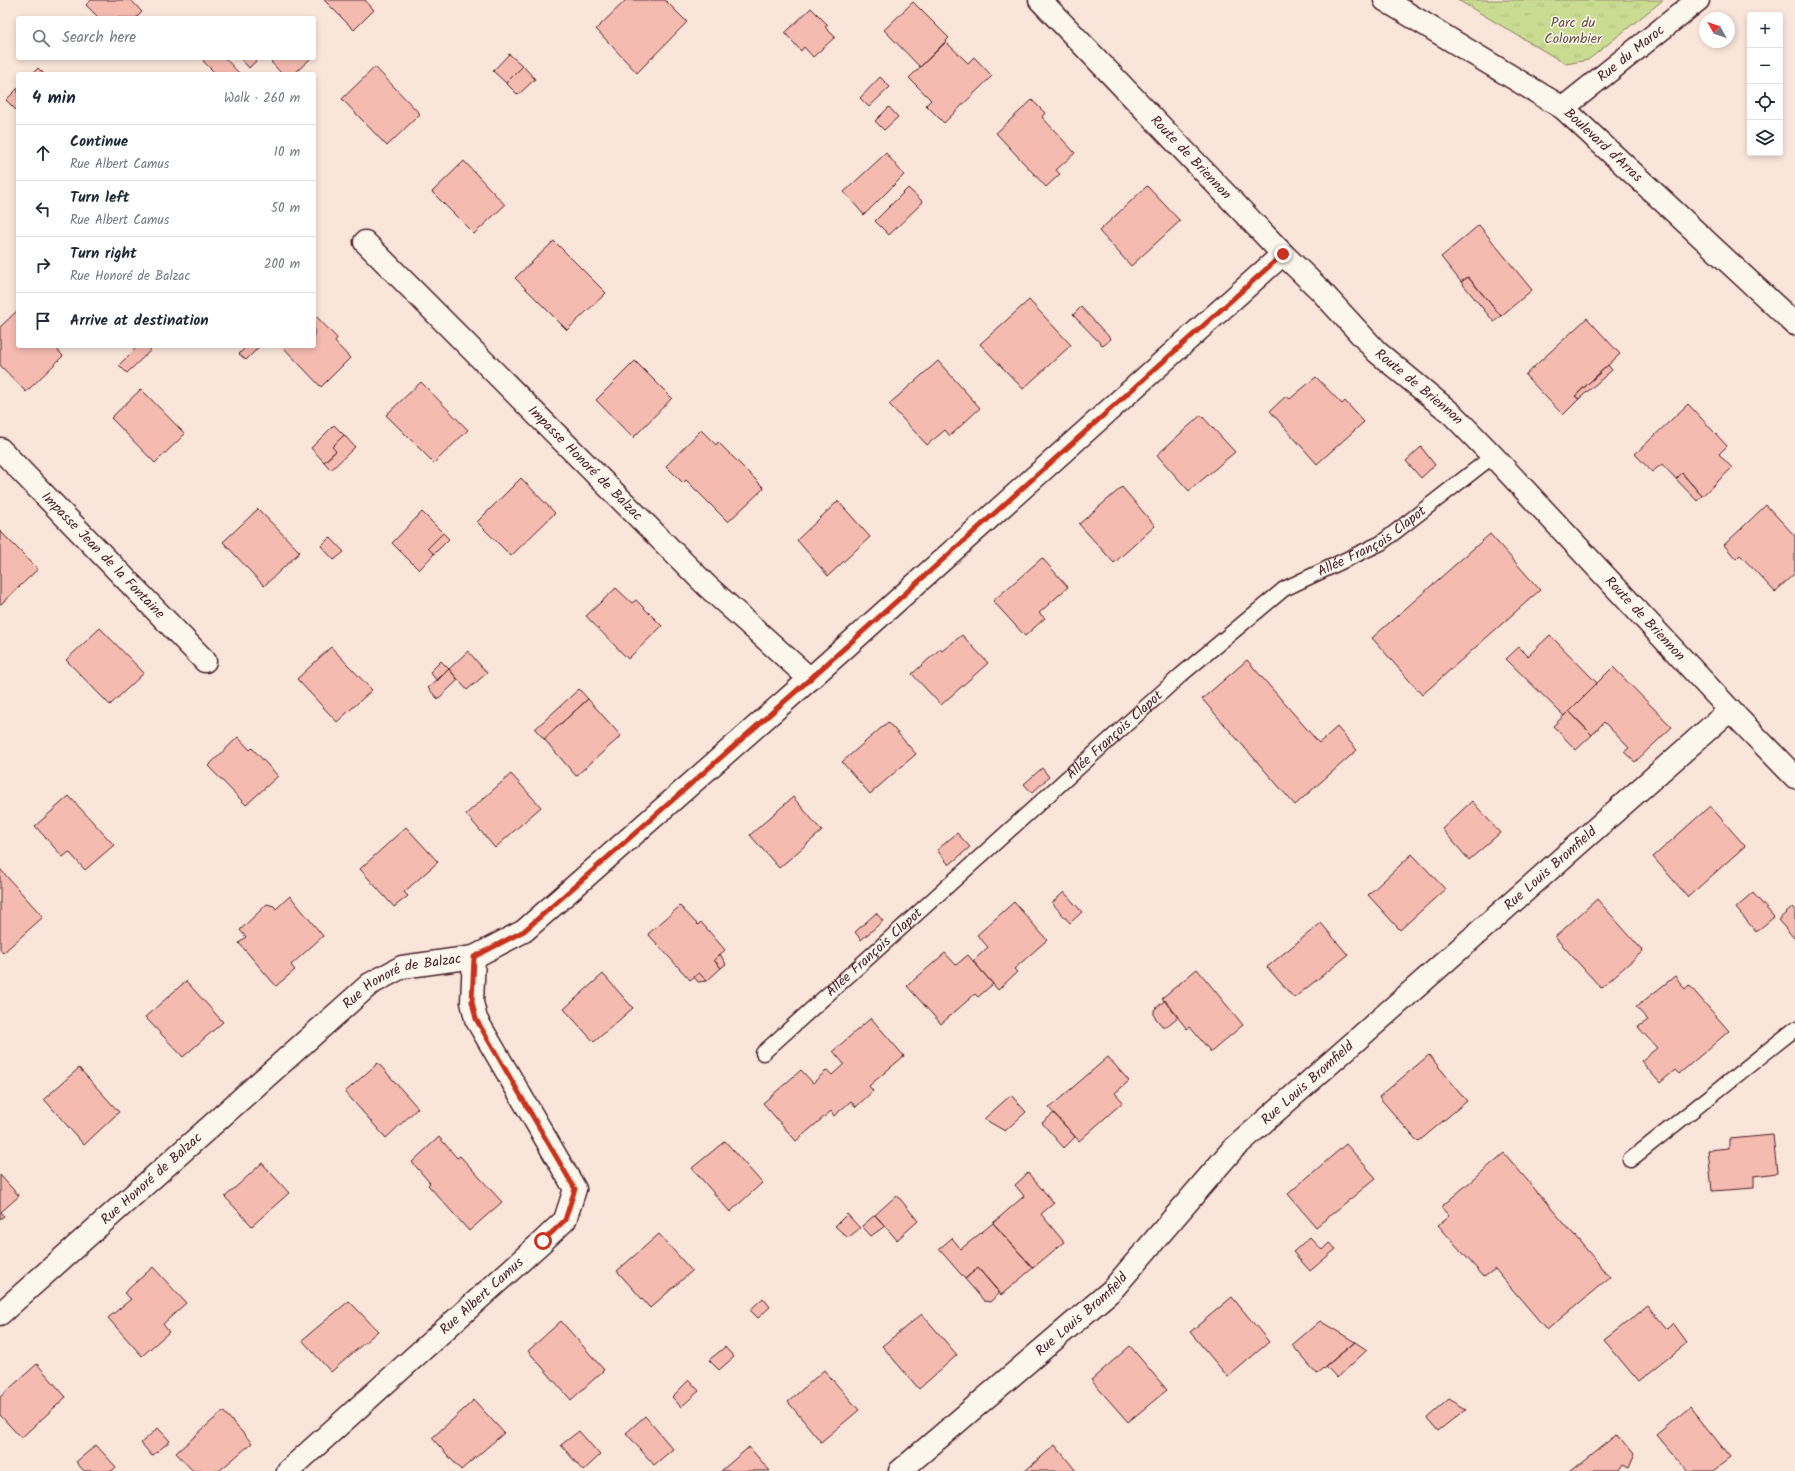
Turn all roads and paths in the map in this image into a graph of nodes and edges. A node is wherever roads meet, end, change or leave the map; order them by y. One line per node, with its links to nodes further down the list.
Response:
1 (1040, 0): 6 (street, Route de Briennon)
2 (1385, 0): 4 (street, Boulevard d'Arras)
3 (1698, 0): 4 (street, Rue du Maroc)
4 (1563, 108): 7 (street, Boulevard d'Arras)
5 (365, 242): 11 (street, Impasse Honoré de Balzac)
6 (1283, 254): 9 (street, Route de Briennon); 11 (street, Rue Honoré de Balzac)
7 (1795, 324)
8 (0, 449): 10 (street, Impasse Jean de la Fontaine)
9 (1493, 456): 12 (street, Route de Briennon); 16 (lane, Allée François Clapot)
10 (205, 661)
11 (810, 679): 14 (street, Rue Honoré de Balzac)
12 (1730, 710): 13 (street, Route de Briennon); 20 (street, Rue Louis Bromfield)
13 (1795, 777)
14 (474, 957): 18 (street, Rue Honoré de Balzac); 19 (street, Rue Albert Camus)
15 (1795, 1029): 17 (lane)
16 (764, 1053)
17 (1630, 1160)
18 (0, 1314)
19 (288, 1471)
20 (900, 1471)

